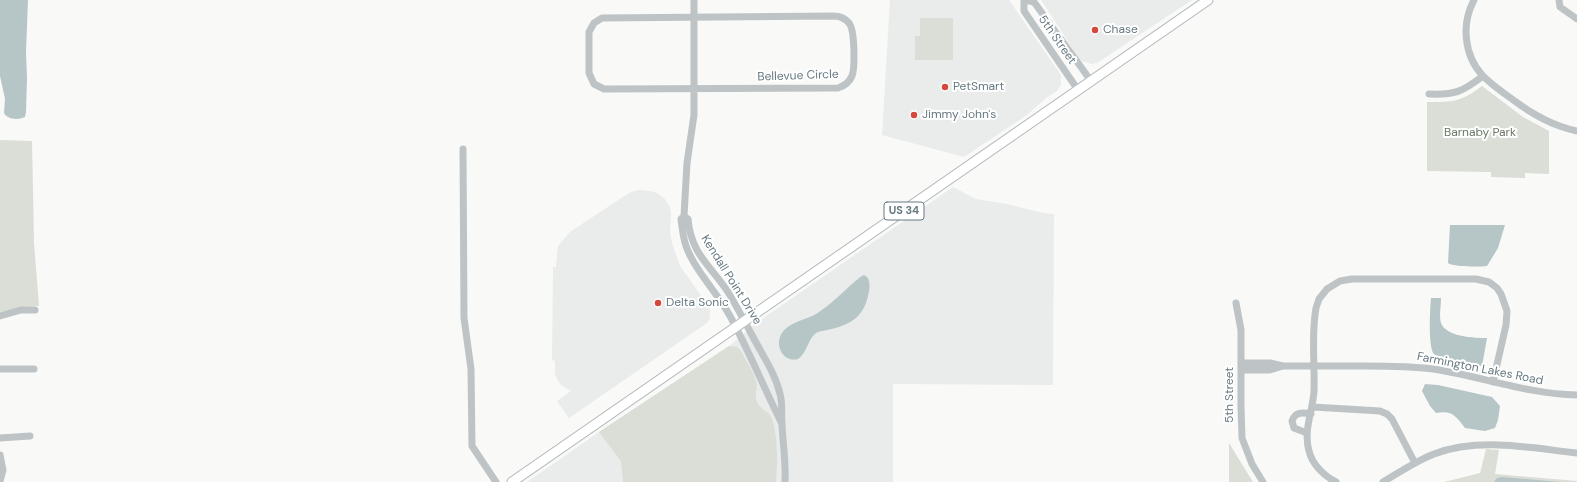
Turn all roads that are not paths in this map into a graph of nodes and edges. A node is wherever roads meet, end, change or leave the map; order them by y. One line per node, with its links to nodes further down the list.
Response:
1 (694, 0): 6 (street, Kendall Point Drive)
2 (1024, 0): 9 (street, 5th Street); 11 (street, 5th Street)
3 (1208, 0): 9 (main road, US 34)
4 (1474, 0): 8 (street)
5 (1559, 0): 7 (street)
6 (694, 17): 10 (street, Kendall Point Drive); 10 (street, Bellevue Circle); 10 (street, Bellevue Circle)
7 (1577, 19)
8 (1483, 76): 12 (street); 13 (street)
9 (1091, 81): 11 (main road, US 34)
10 (694, 88): 15 (street, Kendall Point Drive)
11 (1078, 90): 19 (main road, US 34)
12 (1429, 94)
13 (1577, 131)
14 (463, 149): 36 (street)
15 (690, 245): 19 (street, Kendall Point Drive); 20 (street, Kendall Point Drive)
16 (1236, 303): 21 (street, 5th Street)
17 (35, 310): 18 (street)
18 (0, 316)
19 (745, 320): 20 (main road, US 34); 28 (street, Kendall Point Drive)
20 (736, 327): 28 (street, Kendall Point Drive); 37 (main road, US 34)
21 (1241, 366): 22 (street, Farmington Lakes Road); 39 (street, 5th Street)
22 (1314, 366): 25 (street, Farmington Lakes Road); 25 (street); 27 (street)
23 (0, 369): 24 (street)
24 (34, 369)
25 (1493, 382): 26 (street, Farmington Lakes Road)
26 (1577, 395)
27 (1312, 410): 29 (street); 29 (street); 34 (street)
28 (782, 424): 38 (street, Kendall Point Drive)
29 (1307, 433): 40 (street)
30 (30, 436): 31 (street)
31 (0, 438)
32 (1577, 453): 34 (street)
33 (0, 455): 35 (street)
34 (1415, 463): 41 (street)
35 (0, 481)
36 (496, 482)
37 (512, 482)
38 (785, 482)
39 (1263, 482)
40 (1336, 482)
41 (1383, 482)

